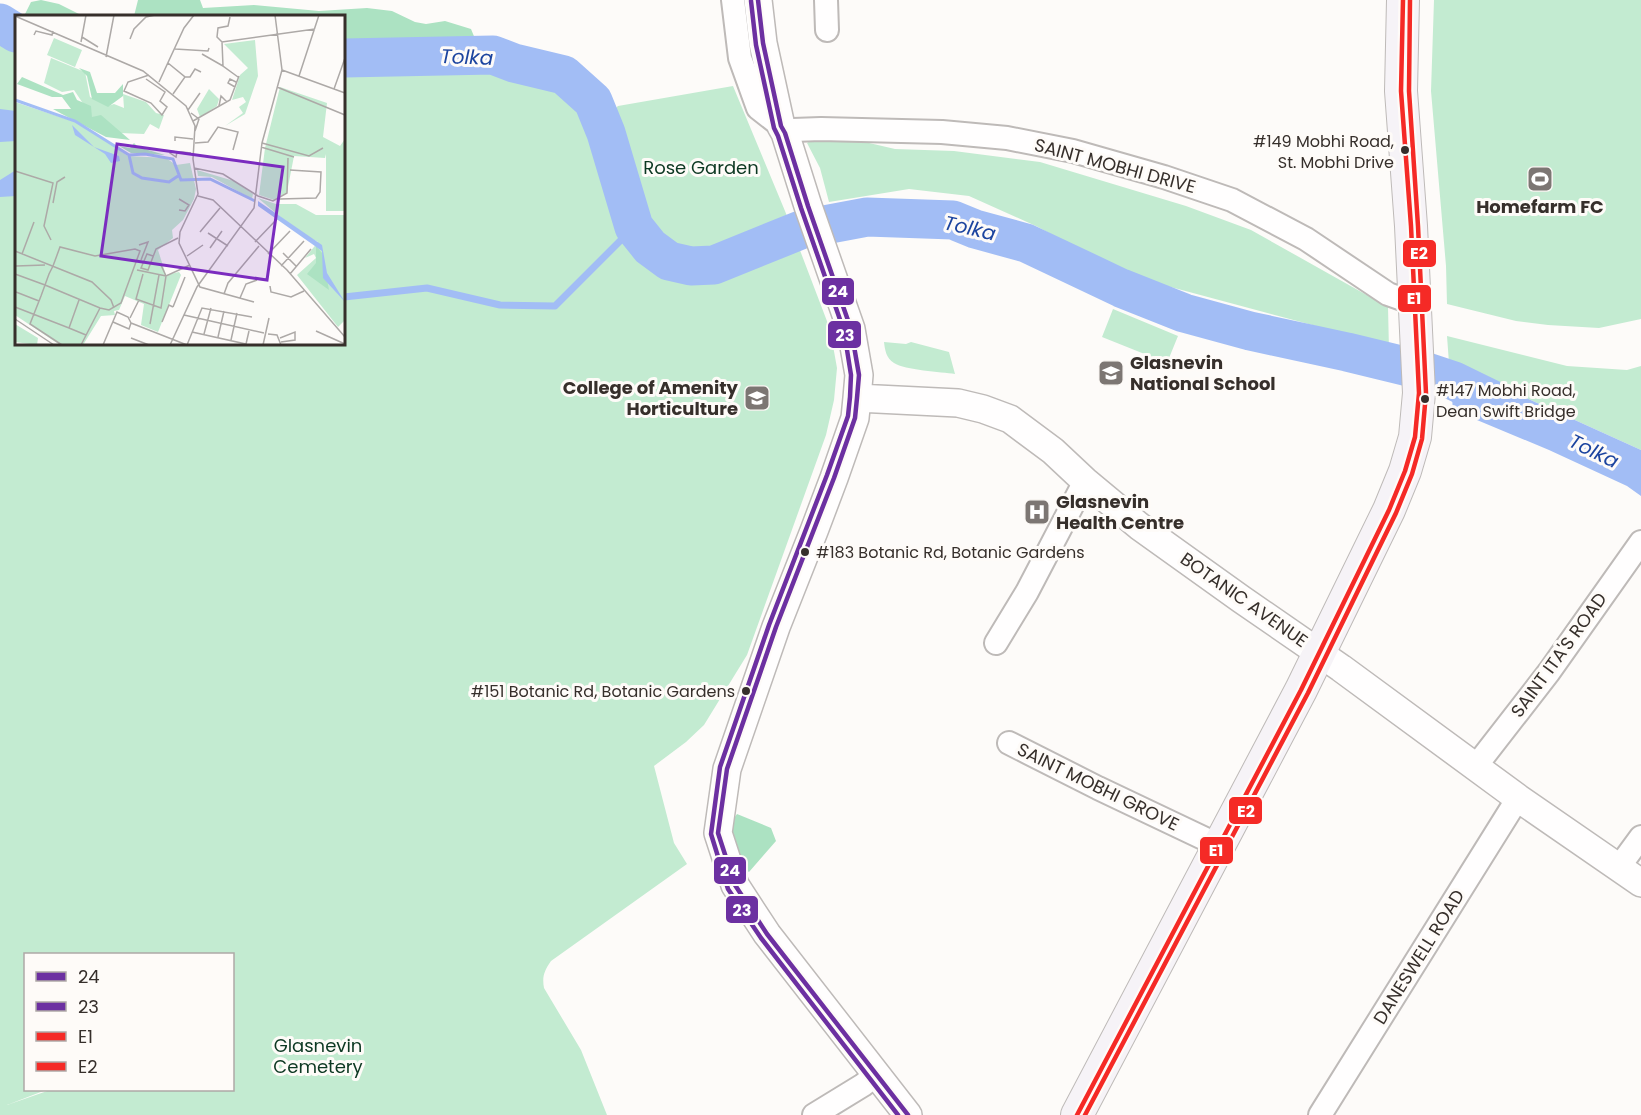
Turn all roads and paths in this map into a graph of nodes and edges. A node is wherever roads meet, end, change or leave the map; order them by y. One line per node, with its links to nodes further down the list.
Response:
1 (733, 0): 6 (street)
2 (758, 0): 6 (street)
3 (826, 0): 5 (street)
4 (1403, 0): 7 (main road)
5 (828, 30)
6 (783, 130): 7 (street, SAINT MOBHI DRIVE); 8 (street)
7 (1416, 304): 12 (main road)
8 (858, 398): 9 (street, BOTANIC AVENUE); 20 (street)
9 (1085, 481): 11 (street); 12 (street, BOTANIC AVENUE)
10 (1641, 542): 14 (street, SAINT ITA'S ROAD)
11 (996, 643)
12 (1320, 653): 14 (street, BOTANIC AVENUE); 17 (main road)
13 (1009, 743): 17 (street, SAINT MOBHI GROVE)
14 (1476, 766): 15 (street, BOTANIC AVENUE)
15 (1518, 798): 18 (street, BOTANIC AVENUE); 24 (street, DANESWELL ROAD)
16 (1641, 837): 18 (street)
17 (1220, 846): 23 (main road)
18 (1619, 867): 19 (street, BOTANIC AVENUE)
19 (1641, 883)
20 (877, 1074): 21 (street); 22 (street)
21 (814, 1115)
22 (908, 1115)
23 (1077, 1115)
24 (1320, 1115)

